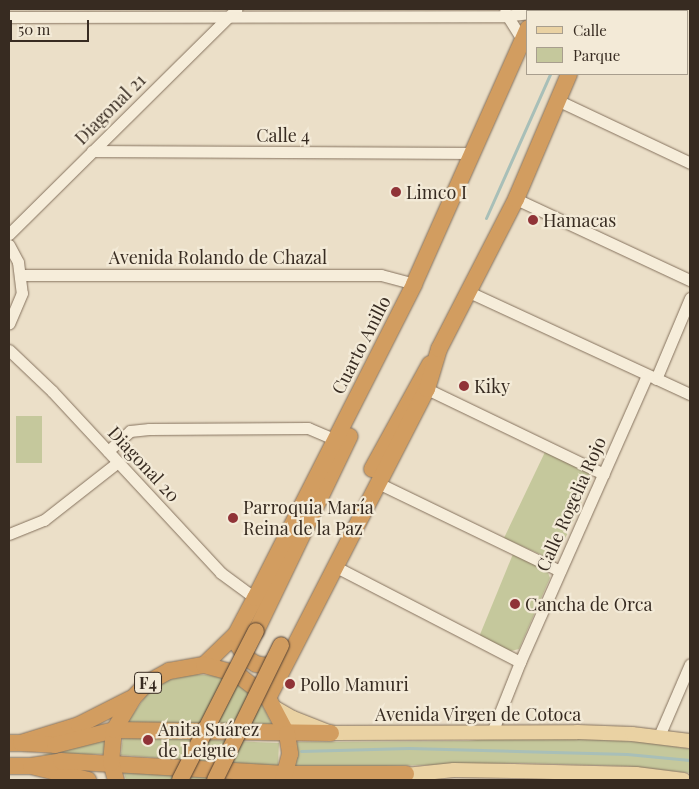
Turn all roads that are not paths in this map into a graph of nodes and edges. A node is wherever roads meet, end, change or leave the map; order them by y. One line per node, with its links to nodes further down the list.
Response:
1 (236, 9): 5 (street, Diagonal 21)
2 (505, 13): 3 (street); 5 (street); 6 (street)
3 (526, 13)
4 (9, 17): 5 (street)
5 (227, 18): 9 (street, Diagonal 21)
6 (525, 33): 10 (highway, Cuarto Anillo)
7 (569, 75): 8 (highway)
8 (557, 100): 11 (street); 12 (highway)
9 (92, 151): 10 (street, Calle 4); 13 (street, Diagonal 21)
10 (474, 153): 17 (highway, Cuarto Anillo)
11 (690, 163)
12 (516, 199): 16 (street); 18 (highway)
13 (9, 234)
14 (9, 245): 15 (street)
15 (22, 275): 17 (street, Avenida Rolando de Chazal); 20 (street)
16 (690, 280)
17 (414, 284): 26 (highway, Cuarto Anillo); 59 (highway, bridge)
18 (469, 292): 21 (highway); 23 (street)
19 (690, 298): 23 (street, Calle Rogelia Rojo)
20 (9, 323)
21 (439, 349): 24 (highway); 36 (highway)
22 (9, 350): 27 (street, Diagonal 20)
23 (652, 378): 25 (street); 29 (street, Calle Rogelia Rojo)
24 (428, 389): 29 (street); 30 (highway)
25 (690, 394)
26 (336, 440): 27 (street); 34 (highway, Cuarto Anillo)
27 (108, 451): 28 (street, Diagonal 20)
28 (118, 462): 31 (street); 34 (street, Diagonal 20)
29 (604, 474): 33 (street, Calle Rogelia Rojo)
30 (378, 483): 32 (highway); 33 (street)
31 (9, 534)
32 (334, 566): 36 (highway); 37 (street)
33 (560, 571): 37 (street, Calle Rogelia Rojo)
34 (256, 598): 35 (highway, Cuarto Anillo)
35 (236, 634): 36 (highway); 39 (highway, Cuarto Anillo)
36 (286, 647): 41 (highway); 60 (highway, bridge)
37 (520, 662): 43 (street, Calle Rogelia Rojo)
38 (690, 664): 46 (street)
39 (204, 665): 40 (highway, F4); 41 (highway, F4)
40 (132, 698): 42 (highway, F4); 48 (highway, F4)
41 (270, 702): 44 (main road, Avenida Virgen de Cotoca); 45 (highway, F4)
42 (114, 730): 45 (highway); 48 (highway); 49 (highway, F4)
43 (493, 730): 44 (main road, Avenida Virgen de Cotoca); 46 (main road, Avenida Virgen de Cotoca)
44 (331, 733): 45 (highway)
45 (287, 734): 54 (highway, F4)
46 (659, 736): 47 (main road, Avenida Virgen de Cotoca)
47 (690, 741)
48 (15, 743)
49 (112, 763): 51 (highway); 54 (highway); 58 (highway, F4)
50 (9, 766): 51 (highway)
51 (31, 766): 57 (highway)
52 (406, 774): 54 (highway); 55 (main road); 61 (main road)
53 (511, 775): 55 (main road); 56 (main road)
54 (284, 777)
55 (424, 777)
56 (634, 777): 62 (main road)
57 (88, 780)
58 (116, 780)
59 (180, 780)
60 (214, 780)
61 (377, 780)
62 (684, 780)

